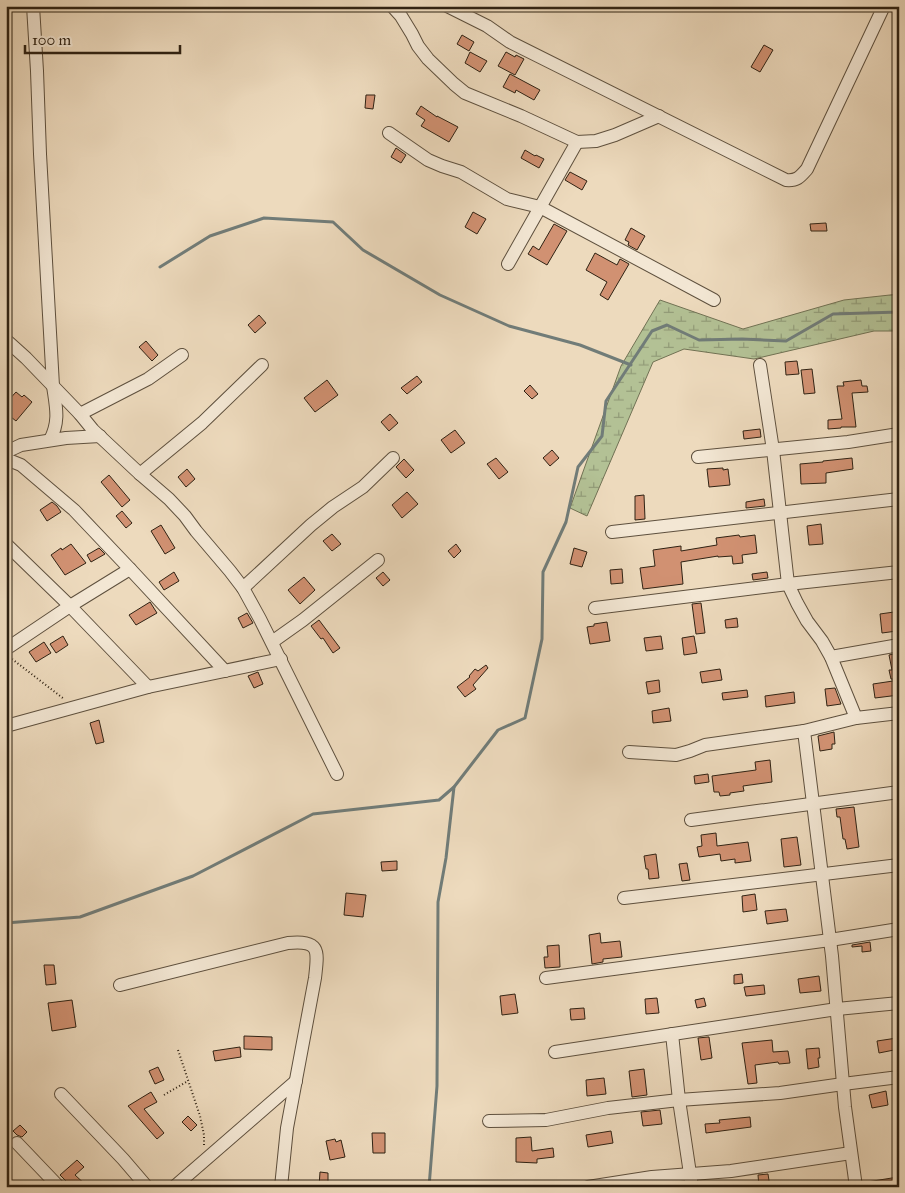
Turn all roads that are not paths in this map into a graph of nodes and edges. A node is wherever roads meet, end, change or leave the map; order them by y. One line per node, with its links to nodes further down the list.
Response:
1 (33, 6): 15 (street)
2 (392, 6): 7 (street)
3 (447, 6): 5 (street)
4 (884, 6): 5 (street)
5 (658, 116): 7 (street)
6 (389, 133): 8 (street)
7 (577, 142): 8 (street)
8 (540, 207): 9 (street); 10 (street)
9 (508, 264)
10 (714, 300)
11 (6, 340): 15 (street)
12 (182, 355): 16 (street)
13 (262, 365): 25 (street)
14 (760, 365): 20 (street)
15 (54, 386): 16 (street); 19 (street)
16 (80, 414): 18 (street)
17 (899, 434): 20 (street)
18 (100, 436): 19 (street); 25 (street)
19 (50, 440): 21 (street)
20 (773, 450): 22 (street); 27 (street)
21 (6, 452)
22 (698, 457)
23 (393, 458): 34 (street)
24 (6, 459): 31 (street)
25 (140, 474): 34 (street)
26 (899, 500): 27 (street)
27 (780, 513): 28 (street); 33 (street)
28 (612, 532)
29 (6, 544): 35 (street)
30 (378, 560): 37 (street)
31 (130, 568): 35 (street); 42 (street)
32 (899, 572): 33 (street)
33 (788, 584): 36 (street); 40 (street)
34 (243, 588): 37 (street)
35 (70, 606): 39 (street); 43 (street)
36 (595, 608)
37 (272, 642): 41 (street)
38 (899, 645): 40 (street)
39 (6, 649)
40 (831, 657): 45 (street)
41 (281, 659): 42 (street); 49 (street)
42 (225, 671): 43 (street)
43 (148, 688): 46 (street)
44 (899, 713): 45 (street)
45 (856, 718): 47 (street)
46 (6, 726)
47 (804, 731): 48 (street); 51 (street)
48 (629, 752)
49 (336, 774)
50 (899, 792): 51 (street)
51 (813, 804): 52 (street); 54 (street)
52 (691, 820)
53 (899, 865): 54 (street)
54 (822, 874): 55 (street); 57 (street)
55 (624, 898)
56 (899, 929): 57 (street)
57 (830, 940): 58 (street); 61 (street)
58 (546, 978)
59 (120, 985): 65 (street)
60 (899, 1003): 61 (street)
61 (837, 1009): 62 (street); 66 (street)
62 (672, 1034): 63 (street); 68 (street)
63 (556, 1052)
64 (899, 1077): 66 (street)
65 (296, 1081): 75 (street); 76 (street)
66 (843, 1084): 68 (street); 71 (street)
67 (61, 1094): 74 (street)
68 (679, 1100): 69 (street); 72 (street)
69 (489, 1121)
70 (17, 1143): 73 (street)
71 (851, 1153): 72 (street); 78 (street)
72 (691, 1181): 77 (street)
73 (59, 1187)
74 (147, 1187)
75 (174, 1187)
76 (281, 1187)
77 (588, 1187)
78 (856, 1187)

